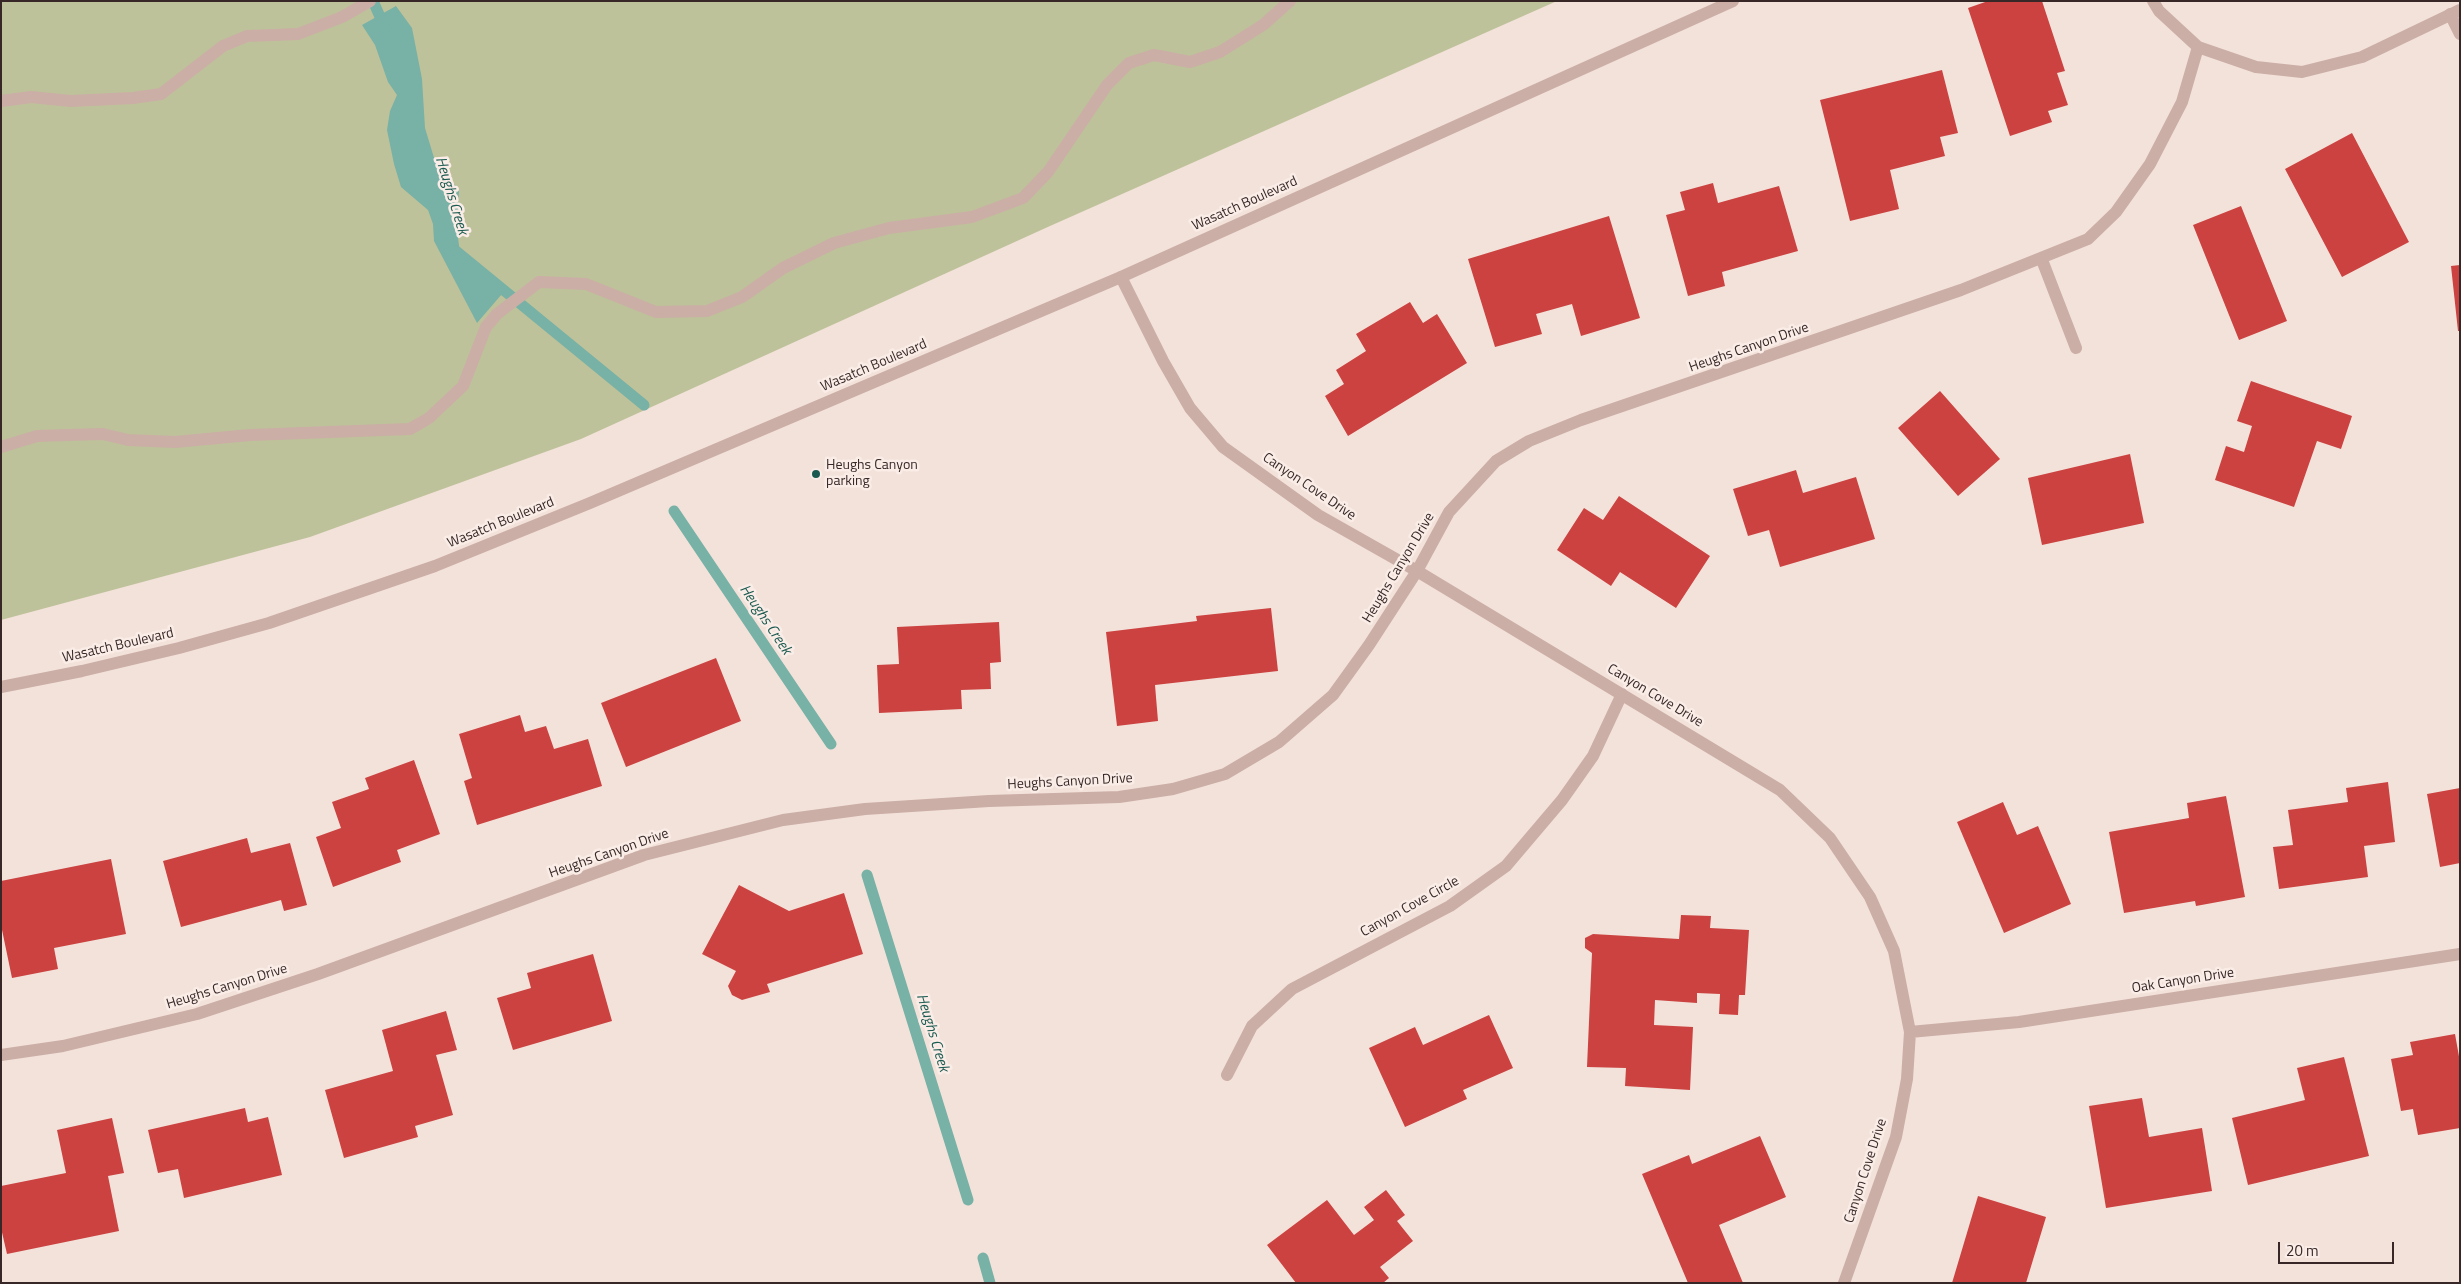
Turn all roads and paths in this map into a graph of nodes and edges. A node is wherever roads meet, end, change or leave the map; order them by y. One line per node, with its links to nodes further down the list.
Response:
1 (1290, 1): 12 (street)
2 (1733, 1): 10 (street, Wasatch Boulevard)
3 (2153, 1): 7 (street)
4 (365, 4): 8 (street)
5 (2455, 12): 6 (street); 7 (street)
6 (2460, 34)
7 (2198, 47): 9 (street, Heughs Canyon Drive)
8 (1, 101)
9 (2042, 260): 11 (street); 13 (street, Heughs Canyon Drive)
10 (1121, 277): 13 (street, Canyon Cove Drive); 14 (street, Wasatch Boulevard)
11 (2076, 348)
12 (1, 447)
13 (1417, 571): 15 (street, Canyon Cove Drive); 18 (street, Heughs Canyon Drive)
14 (1, 686)
15 (1622, 694): 17 (street, Canyon Cove Drive); 19 (street, Canyon Cove Circle)
16 (2460, 954): 17 (street, Oak Canyon Drive)
17 (1910, 1032): 20 (street, Canyon Cove Drive)
18 (1, 1055)
19 (1227, 1075)
20 (1844, 1283)

